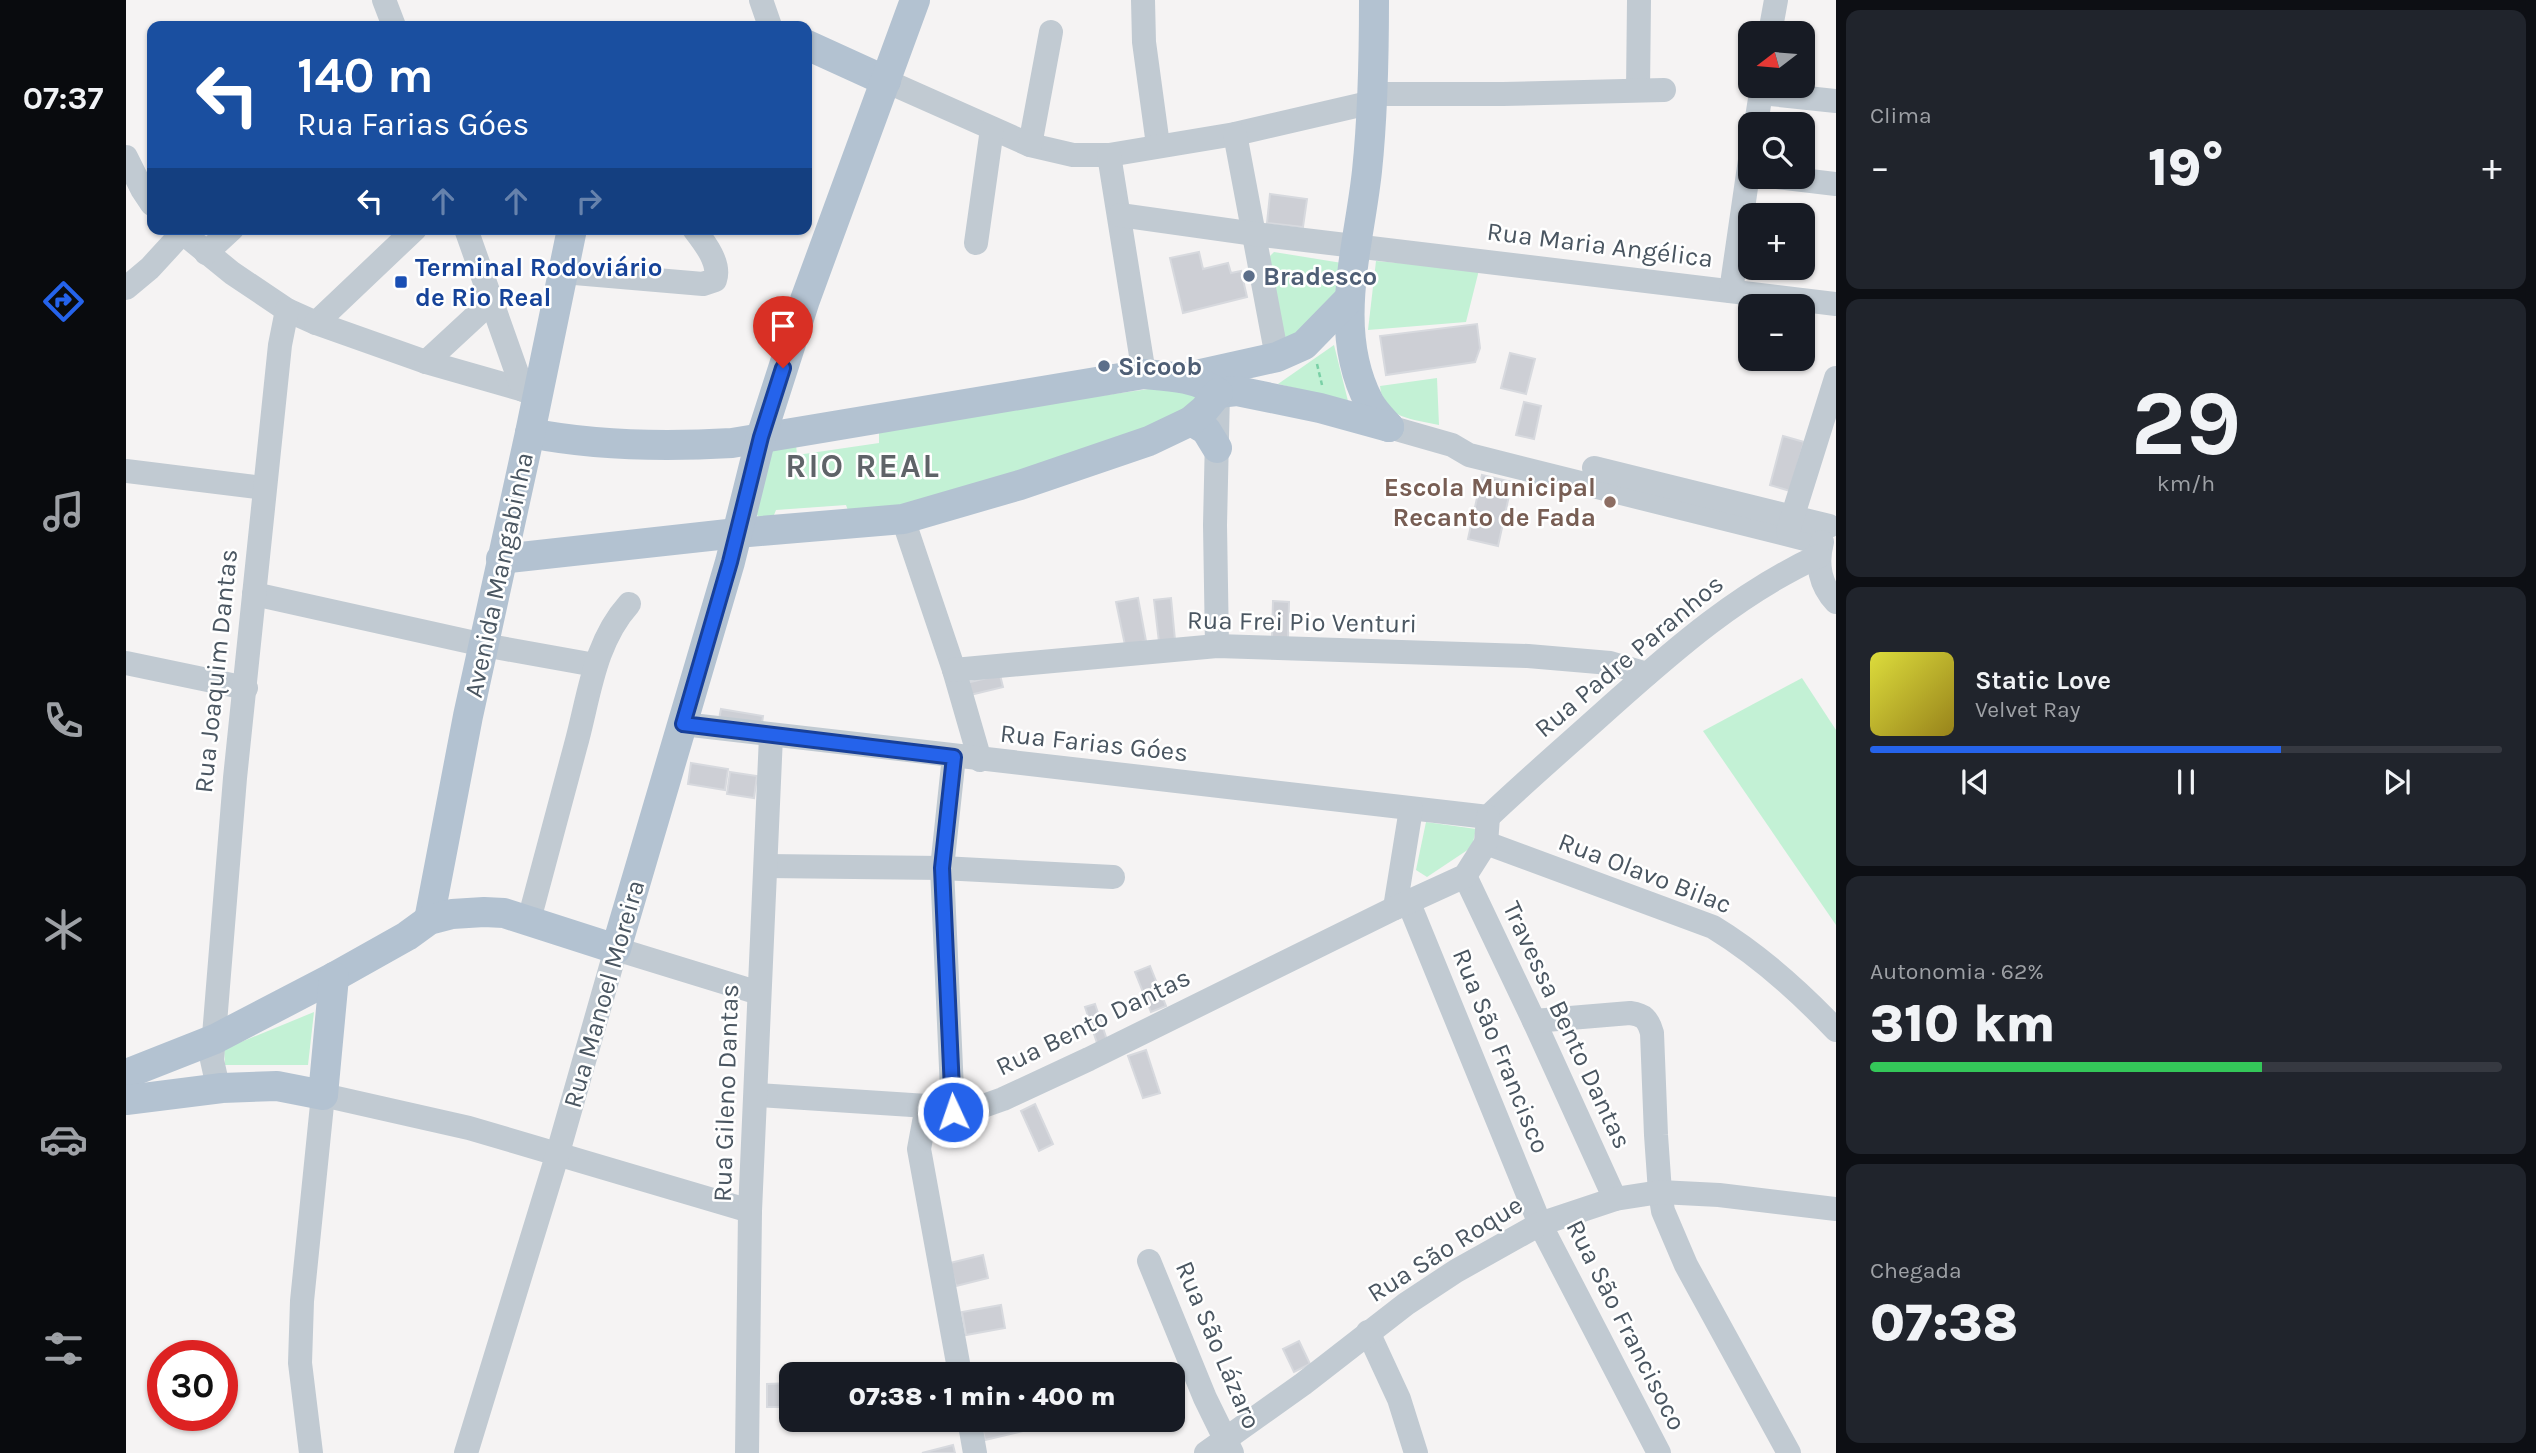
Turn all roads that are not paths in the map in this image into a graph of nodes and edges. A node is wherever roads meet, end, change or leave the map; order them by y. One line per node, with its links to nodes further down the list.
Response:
1 (384, 0): 8 (street)
2 (761, 0): 9 (street)
3 (915, 0): 13 (main road)
4 (1143, 0): 22 (street)
5 (1374, 0): 16 (main road)
6 (1776, 0): 10 (street)
7 (1639, 1): 14 (street)
8 (392, 21)
9 (768, 21)
10 (1772, 21)
11 (1051, 32): 21 (street)
12 (812, 47): 13 (main road)
13 (886, 81): 19 (street); 59 (main road)
14 (1638, 90): 15 (street); 16 (street)
15 (1664, 90)
16 (1374, 98): 20 (street); 39 (main road)
17 (1815, 98): 18 (street)
18 (1836, 101)
19 (992, 129): 21 (street); 38 (street)
20 (1235, 134): 22 (street); 30 (street)
21 (1030, 145): 23 (street)
22 (1158, 145): 23 (street)
23 (1109, 155): 29 (street)
24 (126, 157): 28 (street)
25 (1815, 182): 26 (street)
26 (1836, 184)
27 (1746, 189): 43 (street)
28 (147, 196)
29 (1120, 215): 30 (street, Rua Maria Angélica); 51 (street)
30 (1255, 234): 39 (street, Rua Maria Angélica); 49 (street)
31 (177, 235): 42 (street)
32 (185, 235): 40 (street)
33 (226, 235): 40 (street)
34 (409, 235): 48 (street)
35 (468, 235): 44 (street)
36 (571, 235): 41 (main road, Avenida Mangabinha)
37 (698, 235): 41 (street)
38 (976, 243)
39 (1356, 245): 43 (street, Rua Maria Angélica); 45 (main road)
40 (206, 253): 47 (street)
41 (564, 272): 54 (main road, Avenida Mangabinha)
42 (126, 288)
43 (1731, 291): 46 (street, Rua Maria Angélica)
44 (493, 300): 50 (street); 54 (street)
45 (1348, 300): 49 (main road); 57 (main road)
46 (1836, 304)
47 (287, 310): 48 (street); 62 (street, Rua Joaquim Dantas)
48 (316, 323): 50 (street)
49 (1290, 351): 52 (main road); 55 (main road)
50 (426, 362): 54 (street)
51 (1144, 374): 52 (main road); 59 (main road)
52 (1182, 378): 55 (main road)
53 (1836, 378): 64 (street)
54 (531, 392): 58 (main road, Avenida Mangabinha)
55 (1228, 392): 56 (main road); 57 (main road); 60 (street)
56 (1191, 421): 60 (main road); 63 (main road)
57 (1388, 427): 64 (street)
58 (530, 432): 59 (main road); 67 (main road, Avenida Mangabinha)
59 (761, 437): 65 (main road, Rua Manoel Moreira)
60 (1217, 448): 72 (street)
61 (126, 471): 62 (street)
62 (264, 488): 68 (street, Rua Joaquim Dantas)
63 (903, 519): 65 (main road); 75 (street)
64 (1790, 525): 66 (street)
65 (737, 533): 67 (main road); 78 (main road, Rua Manoel Moreira)
66 (1826, 536): 69 (street); 76 (street, Rua Padre Paranhos)
67 (501, 559): 71 (main road, Avenida Mangabinha)
68 (254, 594): 71 (street); 77 (street, Rua Joaquim Dantas)
69 (1836, 603)
70 (629, 604): 74 (street)
71 (484, 645): 74 (street); 90 (main road, Avenida Mangabinha)
72 (1217, 646): 75 (street, Rua Frei Pio Venturi); 76 (street, Rua Frei Pio Venturi)
73 (126, 663): 77 (street)
74 (595, 665): 91 (street)
75 (954, 670): 81 (street)
76 (1647, 674): 83 (street, Rua Padre Paranhos)
77 (246, 688): 97 (street, Rua Joaquim Dantas)
78 (683, 724): 79 (street, Rua Farias Góes); 92 (main road, Rua Manoel Moreira)
79 (771, 736): 80 (street, Rua Farias Góes); 85 (street, Rua Gileno Dantas)
80 (954, 757): 81 (street, Rua Farias Góes); 86 (street)
81 (980, 760): 82 (street, Rua Farias Góes)
82 (1410, 809): 83 (street, Rua Farias Góes); 89 (street)
83 (1488, 817): 84 (street)
84 (1486, 843): 87 (street); 96 (street, Rua Olavo Bilac)
85 (766, 866): 86 (street); 94 (street, Rua Gileno Dantas)
86 (942, 868): 88 (street); 104 (street)
87 (1465, 876): 89 (street, Rua Bento Dantas); 95 (street, Travessa Bento Dantas)
88 (1113, 877)
89 (1401, 905): 104 (street, Rua Bento Dantas); 110 (street, Rua São Francisco)
90 (429, 920): 91 (main road); 93 (main road)
91 (529, 920): 92 (main road)
92 (616, 949): 94 (street); 105 (street, Rua Manoel Moreira)
93 (334, 977): 97 (main road); 100 (main road)
94 (759, 993): 101 (street, Rua Gileno Dantas)
95 (1534, 1021): 106 (street); 107 (street, Travessa Bento Dantas)
96 (1836, 1030)
97 (215, 1039): 98 (main road); 99 (street, Rua Joaquim Dantas)
98 (126, 1074)
99 (222, 1088): 100 (main road); 102 (main road)
100 (323, 1095): 105 (street); 117 (street)
101 (757, 1095): 103 (street, Rua Bento Dantas); 109 (street, Rua Gileno Dantas)
102 (126, 1100)
103 (927, 1106): 104 (street, Rua Bento Dantas); 113 (street)
104 (953, 1112)
105 (557, 1156): 109 (street); 118 (street, Rua Manoel Moreira)
106 (1660, 1192): 107 (street, Rua São Roque); 108 (street, Rua São Roque); 124 (street)
107 (1615, 1199): 110 (street, Rua São Roque)
108 (1836, 1209)
109 (750, 1211): 119 (street, Rua Gileno Dantas)
110 (1540, 1224): 112 (street, Rua São Roque); 123 (street, Rua São Francisoco)
111 (1149, 1261): 116 (street, Rua São Lázaro)
112 (1368, 1332): 114 (street); 116 (street, Rua São Roque)
113 (958, 1362)
114 (1399, 1399): 121 (street); 122 (street)
115 (971, 1432): 120 (street)
116 (1221, 1449)
117 (311, 1453)
118 (466, 1453)
119 (747, 1453)
120 (975, 1453)
121 (1416, 1453)
122 (1430, 1453)
123 (1659, 1453)
124 (1789, 1453)

